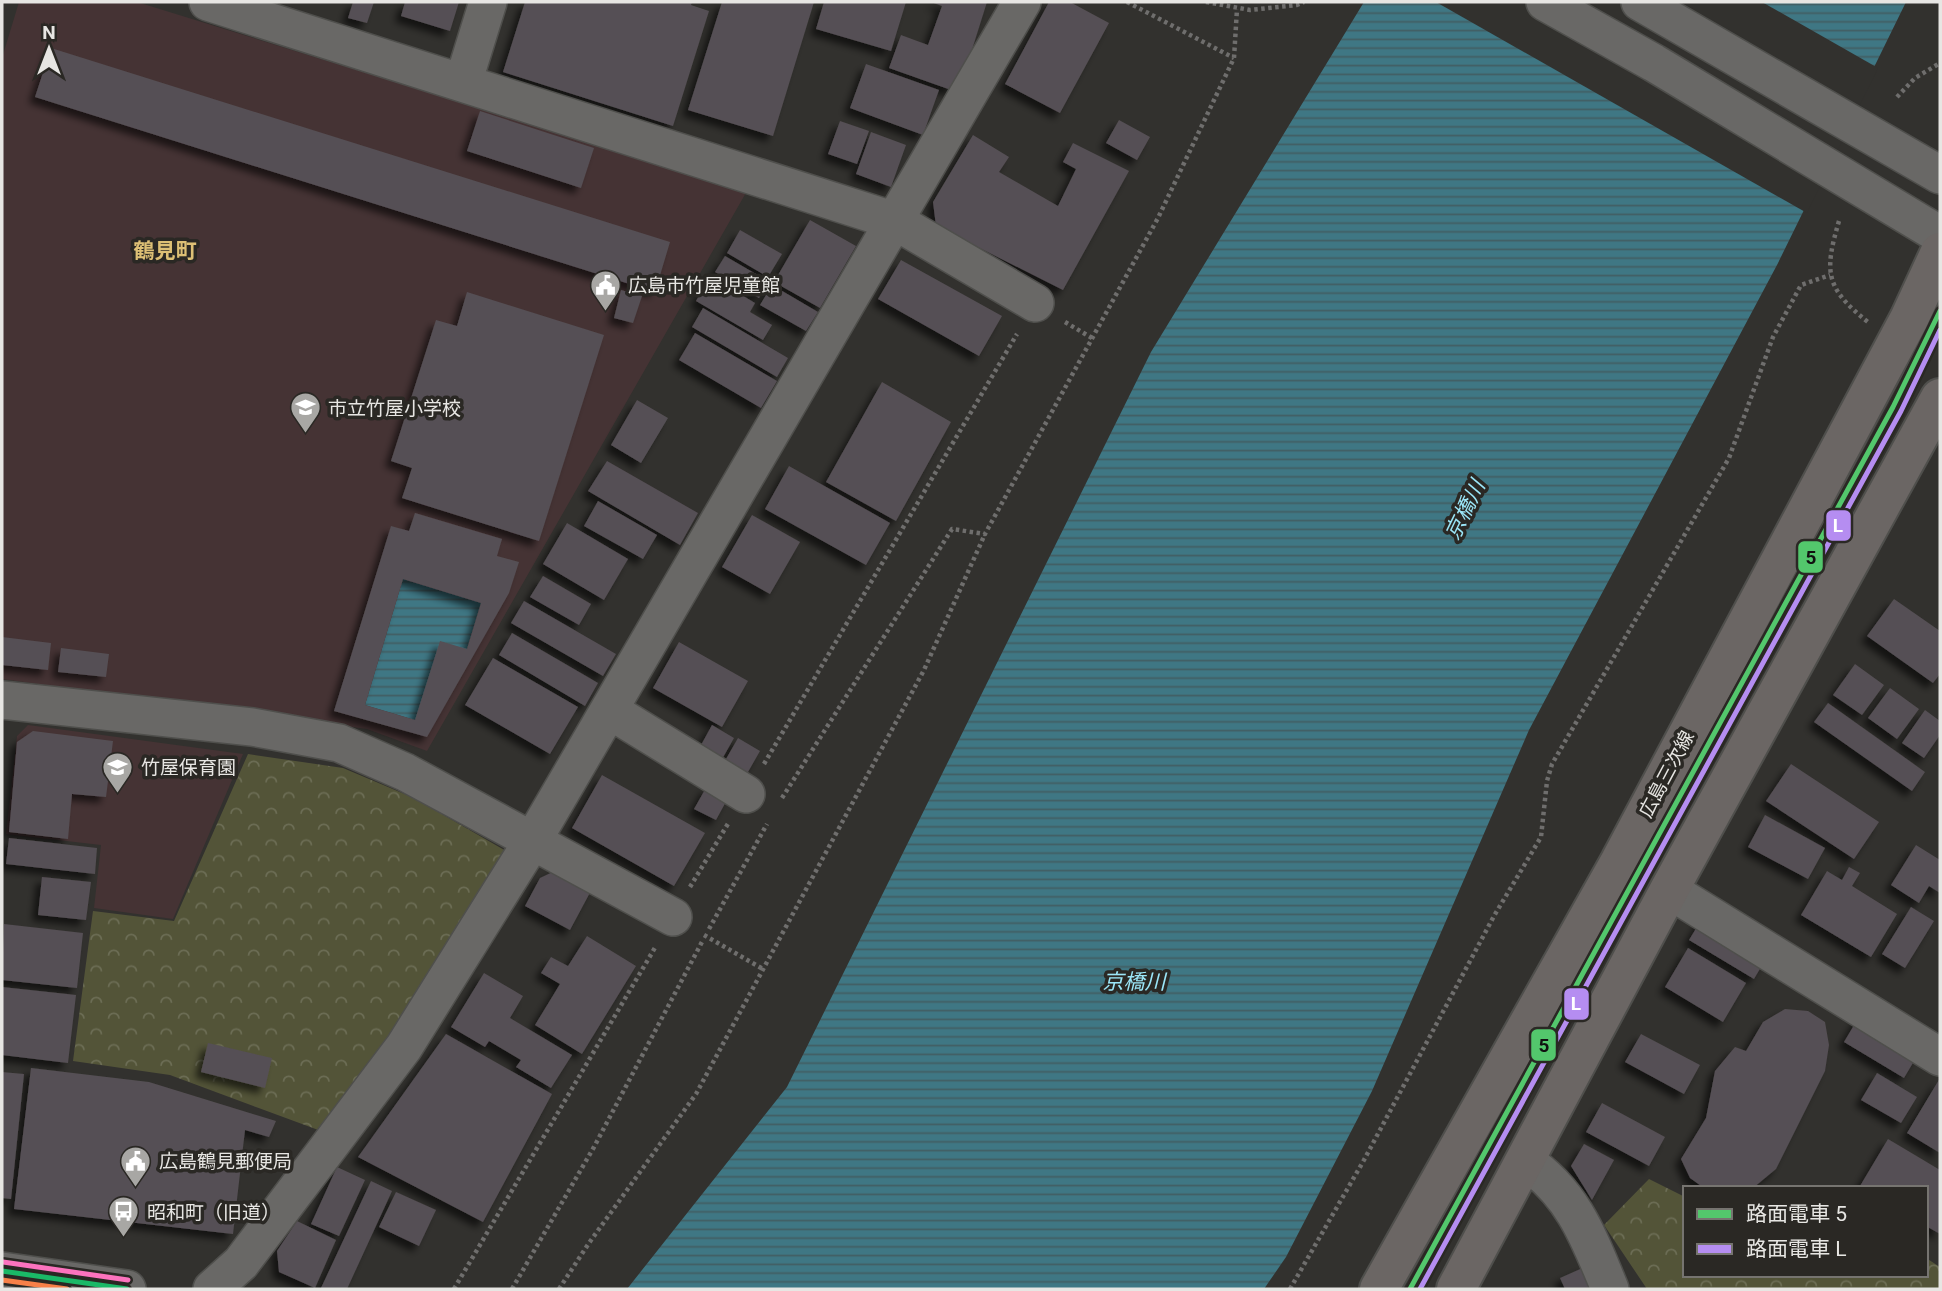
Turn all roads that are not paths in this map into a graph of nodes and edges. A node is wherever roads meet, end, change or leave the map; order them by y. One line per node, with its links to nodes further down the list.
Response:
1 (208, 2): 6 (street)
2 (488, 2): 6 (street)
3 (1022, 2): 8 (street)
4 (1545, 2): 9 (street)
5 (1640, 2): 7 (street)
6 (463, 83): 8 (street)
7 (1940, 175)
8 (895, 221): 11 (street); 14 (street)
9 (1940, 234)
10 (1940, 252): 24 (main road, 広島三次線)
11 (1035, 303)
12 (1936, 418): 17 (main road)
13 (2, 700): 16 (street)
14 (609, 710): 15 (street); 16 (street)
15 (746, 794)
16 (533, 840): 18 (street); 23 (street)
17 (1669, 890): 19 (street); 20 (main road)
18 (673, 917)
19 (1940, 1057)
20 (1525, 1161): 25 (main road); 26 (street)
21 (2, 1271): 22 (street)
22 (127, 1289)
23 (212, 1289)
24 (1380, 1289)
25 (1456, 1289)
26 (1610, 1289)

